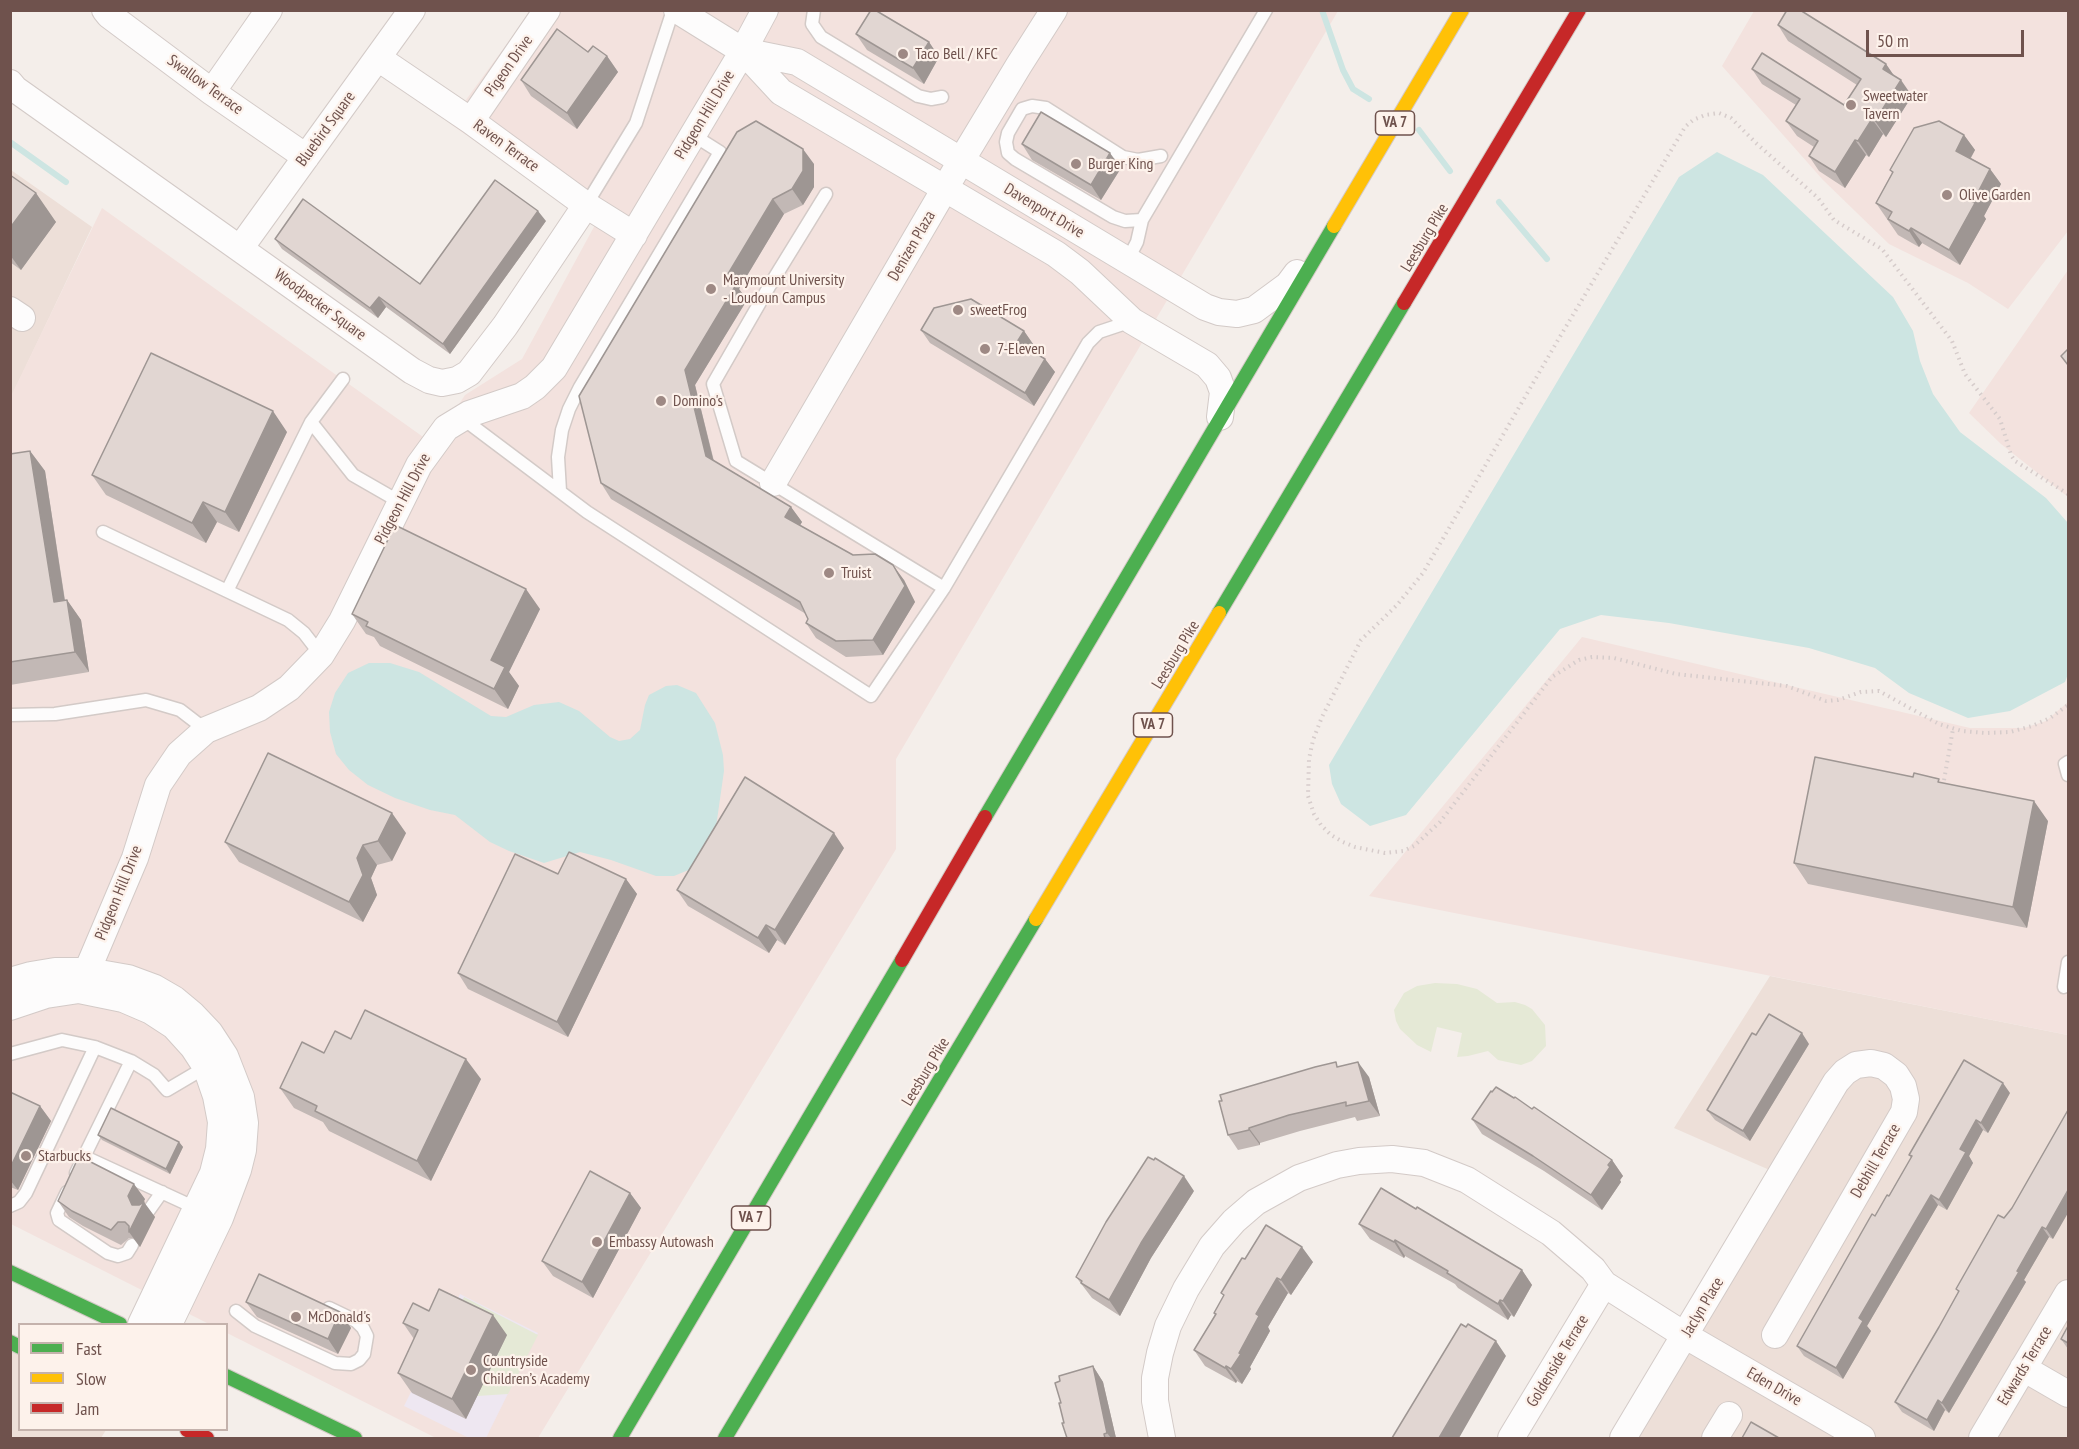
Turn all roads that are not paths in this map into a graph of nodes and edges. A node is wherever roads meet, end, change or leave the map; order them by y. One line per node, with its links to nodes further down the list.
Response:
1 (105, 10): 15 (street, Swallow Terrace)
2 (269, 10): 15 (street)
3 (412, 10): 13 (street, Bluebird Square)
4 (547, 10): 17 (street, Pigeon Drive)
5 (675, 10): 12 (street, Davenport Drive); 24 (lane)
6 (765, 10): 12 (street, Pidgeon Hill Drive)
7 (814, 10): 16 (lane)
8 (1054, 10): 21 (street, Denizen Plaza)
9 (1266, 10): 25 (lane)
10 (1462, 10): 27 (main road, VA 7)
11 (1579, 10): 82 (main road, Leesburg Pike / VA 7)
12 (743, 51): 18 (street, Pidgeon Hill Drive); 21 (street, Davenport Drive); 22 (street, Davenport Drive)
13 (378, 58): 17 (street, Raven Terrace); 20 (street, Bluebird Square)
14 (10, 83): 28 (street, Woodpecker Square)
15 (212, 92): 20 (street, Swallow Terrace)
16 (942, 97)
17 (471, 121): 24 (street, Raven Terrace)
18 (693, 135): 26 (street, Pidgeon Hill Drive); 36 (lane)
19 (1161, 156): 25 (lane)
20 (306, 158): 28 (street, Bluebird Square)
21 (961, 161): 22 (street, Denizen Plaza); 29 (street, Davenport Drive)
22 (946, 189): 30 (street, Davenport Drive); 35 (street, Denizen Plaza)
23 (826, 194): 35 (lane)
24 (586, 204): 26 (street, Raven Terrace); 28 (street, Woodpecker Square)
25 (1142, 220): 29 (lane)
26 (634, 235): 32 (street, Pidgeon Hill Drive)
27 (1328, 236): 29 (street, Davenport Drive); 33 (main road, VA 7)
28 (241, 248)
29 (1127, 261)
30 (1132, 321): 33 (street, Davenport Drive); 39 (lane)
31 (343, 379): 34 (lane)
32 (462, 418): 36 (lane); 37 (street, Pidgeon Hill Drive)
33 (1220, 420): 76 (main road, VA 7)
34 (311, 422): 37 (lane); 40 (lane)
35 (773, 483): 39 (lane)
36 (560, 491): 39 (lane)
37 (400, 502): 41 (street, Pidgeon Hill Drive)
38 (103, 532): 40 (lane)
39 (944, 588)
40 (227, 591): 41 (lane)
41 (321, 655): 43 (street, Pidgeon Hill Drive)
42 (10, 715): 43 (lane)
43 (206, 730): 47 (street, Pidgeon Hill Drive)
44 (2068, 762): 45 (lane)
45 (2068, 775)
46 (2068, 962): 49 (lane)
47 (84, 980): 48 (street); 50 (street); 54 (street); 69 (street)
48 (10, 981)
49 (2064, 987)
50 (10, 1006)
51 (95, 1047): 52 (lane); 53 (lane); 58 (lane)
52 (10, 1054)
53 (131, 1061): 54 (lane); 55 (lane)
54 (206, 1067): 59 (street)
55 (85, 1157): 57 (lane); 61 (lane)
56 (1781, 1175): 70 (street, Debhill Terrace); 71 (street, Jaclyn Place)
57 (162, 1192): 59 (lane); 60 (lane)
58 (10, 1206)
59 (198, 1209): 68 (street)
60 (147, 1214)
61 (132, 1245)
62 (10, 1272): 67 (main road)
63 (1604, 1284): 71 (street, Eden Drive); 83 (street, Eden Drive); 84 (street, Goldenside Terrace)
64 (2068, 1293): 72 (street, Edwards Terrace)
65 (316, 1302): 66 (lane)
66 (236, 1311)
67 (118, 1323)
68 (141, 1323)
69 (169, 1323)
70 (1775, 1335)
71 (1686, 1336): 85 (street, Jaclyn Place); 87 (street, Eden Drive)
72 (2023, 1368): 74 (street); 88 (street, Edwards Terrace)
73 (228, 1377): 79 (main road)
74 (2068, 1394)
75 (1729, 1415): 86 (street)
76 (632, 1419): 80 (main road); 81 (main road, VA 7)
77 (190, 1431): 78 (main road)
78 (207, 1438)
79 (355, 1438)
80 (611, 1438)
81 (620, 1438)
82 (725, 1438)
83 (1162, 1438)
84 (1511, 1438)
85 (1623, 1438)
86 (1715, 1438)
87 (1862, 1438)
88 (1982, 1438)

